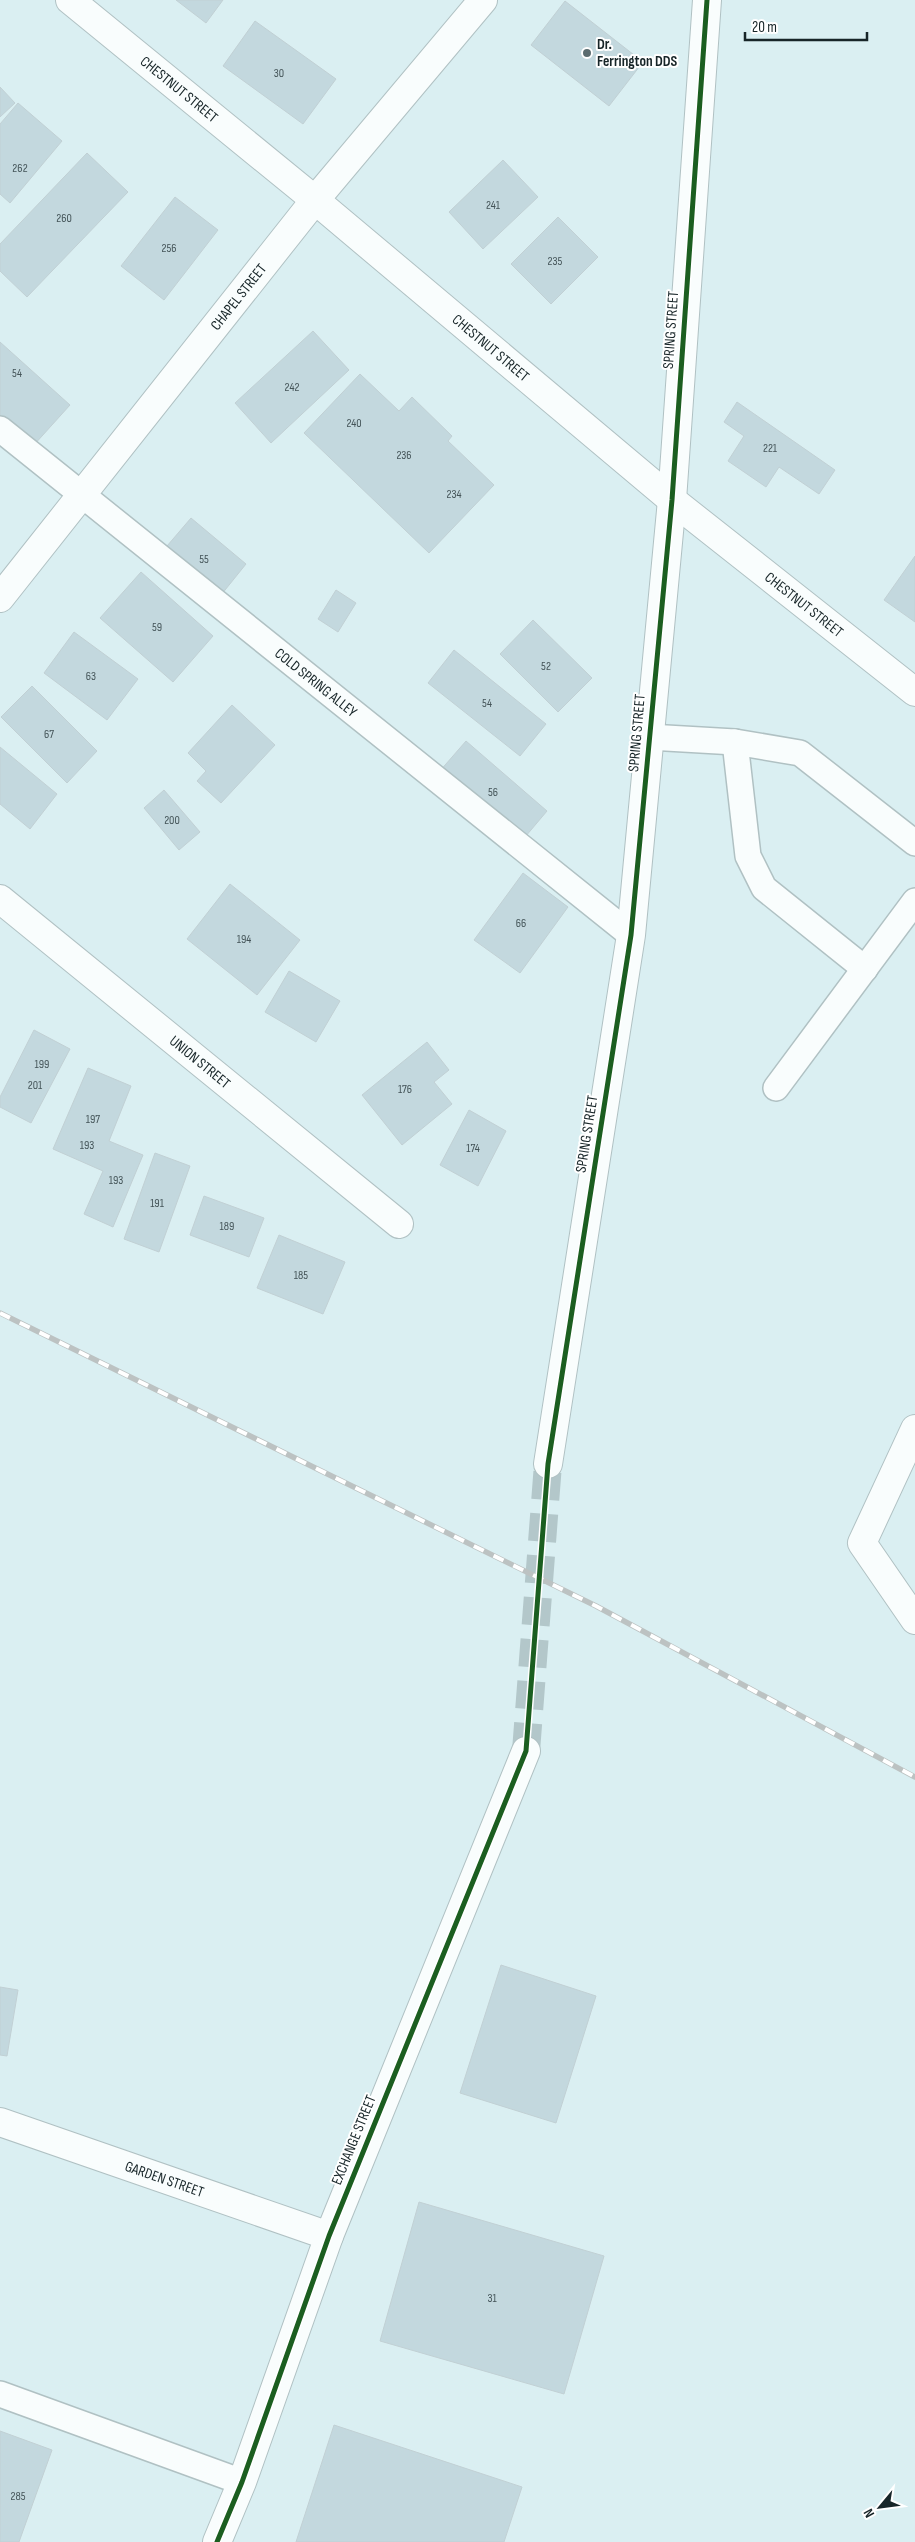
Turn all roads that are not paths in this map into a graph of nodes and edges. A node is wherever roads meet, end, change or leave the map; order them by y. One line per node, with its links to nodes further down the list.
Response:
1 (70, 0): 4 (street, CHESTNUT STREET)
2 (482, 0): 4 (street, CHAPEL STREET)
3 (707, 0): 7 (street, SPRING STREET)
4 (315, 200): 6 (street, CHAPEL STREET); 7 (street, CHESTNUT STREET)
5 (0, 429): 6 (lane, COLD SPRING ALLEY)
6 (82, 495): 8 (street, CHAPEL STREET); 15 (lane, COLD SPRING ALLEY)
7 (672, 500): 9 (street, CHESTNUT STREET); 10 (street, SPRING STREET)
8 (0, 598)
9 (912, 683)
10 (650, 737): 11 (lane); 15 (street, SPRING STREET)
11 (735, 742): 12 (lane); 16 (lane)
12 (915, 843)
13 (0, 899): 18 (street, UNION STREET)
14 (915, 901): 16 (lane)
15 (631, 935): 20 (street, SPRING STREET)
16 (865, 969): 17 (lane)
17 (776, 1088)
18 (400, 1224)
19 (915, 1429): 21 (street)
20 (548, 1464)
21 (915, 1620)
22 (526, 1751): 24 (street, EXCHANGE STREET)
23 (0, 2122): 24 (street, GARDEN STREET)
24 (329, 2236): 26 (street, EXCHANGE STREET)
25 (0, 2394): 26 (lane)
26 (242, 2482): 27 (street, EXCHANGE STREET)
27 (217, 2542)

